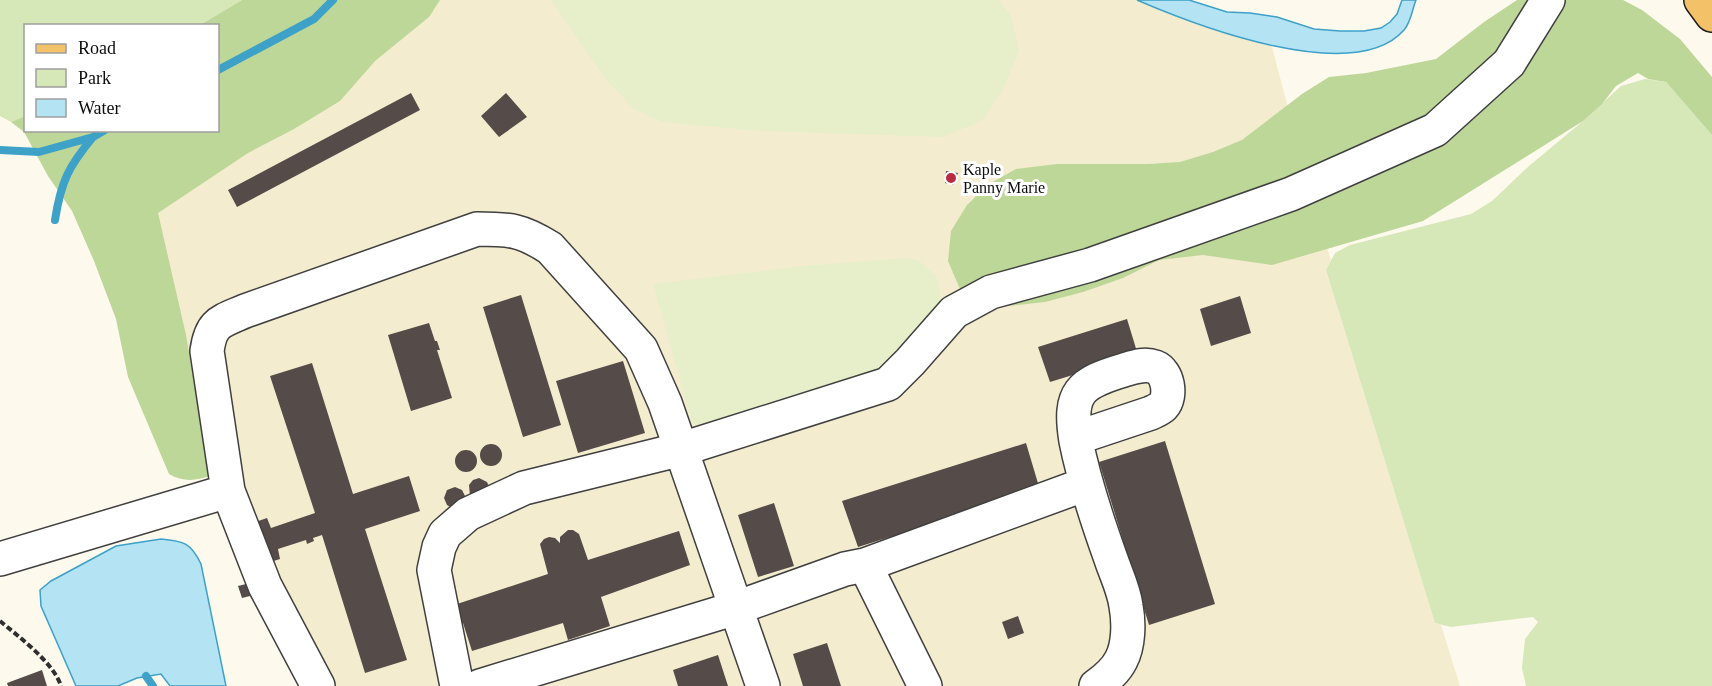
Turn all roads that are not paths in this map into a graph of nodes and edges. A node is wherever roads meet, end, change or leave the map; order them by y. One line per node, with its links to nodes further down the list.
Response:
1 (1548, 0): 5 (lane)
2 (1701, 0): 3 (main road)
3 (1712, 15)
4 (1076, 438): 6 (lane)
5 (682, 449): 7 (lane); 10 (lane); 12 (lane)
6 (1086, 484): 9 (lane); 16 (lane)
7 (228, 491): 8 (lane); 11 (lane)
8 (0, 559)
9 (865, 565): 10 (lane); 15 (lane)
10 (736, 608): 13 (lane); 14 (lane)
11 (318, 686)
12 (458, 686)
13 (480, 686)
14 (763, 686)
15 (925, 686)
16 (1096, 686)

